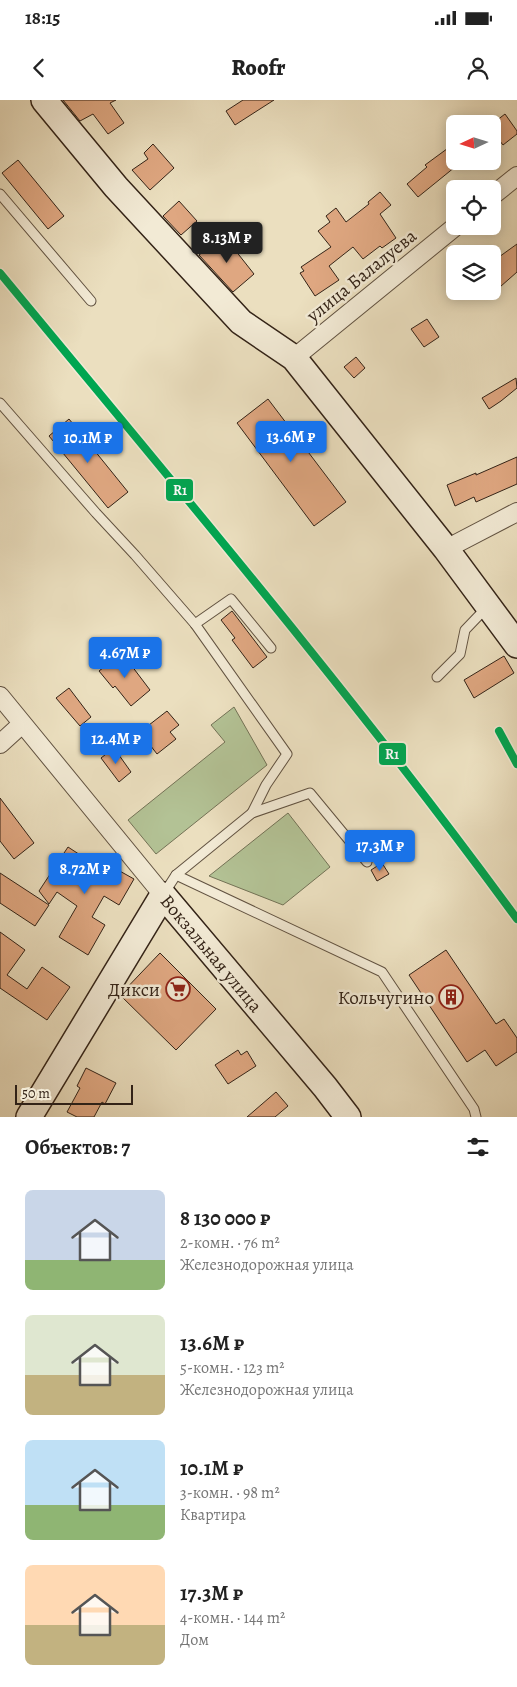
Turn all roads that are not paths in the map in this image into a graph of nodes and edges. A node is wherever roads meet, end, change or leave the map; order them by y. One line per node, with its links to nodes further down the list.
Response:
1 (44, 100): 7 (street)
2 (517, 176): 3 (street)
3 (501, 189)
4 (0, 194): 6 (lane)
5 (446, 234): 7 (street, улица Балалуева)
6 (91, 301)
7 (294, 358): 10 (street)
8 (0, 403): 12 (lane)
9 (517, 512): 10 (street)
10 (446, 549): 11 (street)
11 (488, 606): 13 (street); 15 (lane)
12 (196, 624): 14 (lane); 19 (lane)
13 (517, 645)
14 (271, 648)
15 (437, 677)
16 (0, 696): 17 (street, Вокзальная улица)
17 (22, 724): 18 (street); 21 (street, Вокзальная улица)
18 (0, 744)
19 (252, 813): 20 (lane); 21 (lane)
20 (367, 862)
21 (169, 885): 22 (street); 23 (street, Вокзальная улица); 24 (lane)
22 (29, 1117)
23 (348, 1117)
24 (476, 1117)

